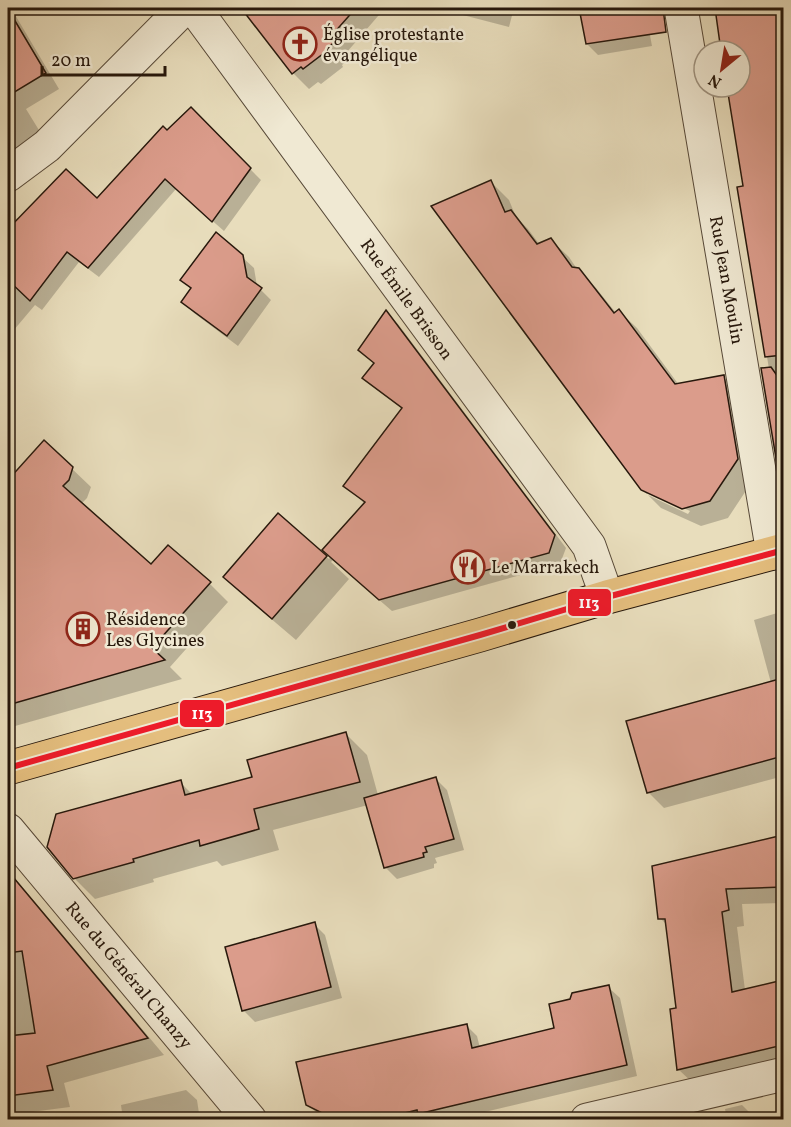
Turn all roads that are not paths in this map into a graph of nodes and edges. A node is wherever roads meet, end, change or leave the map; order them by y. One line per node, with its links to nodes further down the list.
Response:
1 (184, 8): 4 (street)
2 (194, 8): 6 (street, Rue Émile Brisson)
3 (681, 8): 5 (street, Rue Jean Moulin)
4 (8, 175)
5 (778, 551): 6 (main road)
6 (607, 597): 7 (main road)
7 (8, 768)
8 (8, 830): 10 (street, Rue du Général Chanzy)
9 (783, 1074): 11 (street)
10 (250, 1119)
11 (587, 1119)

